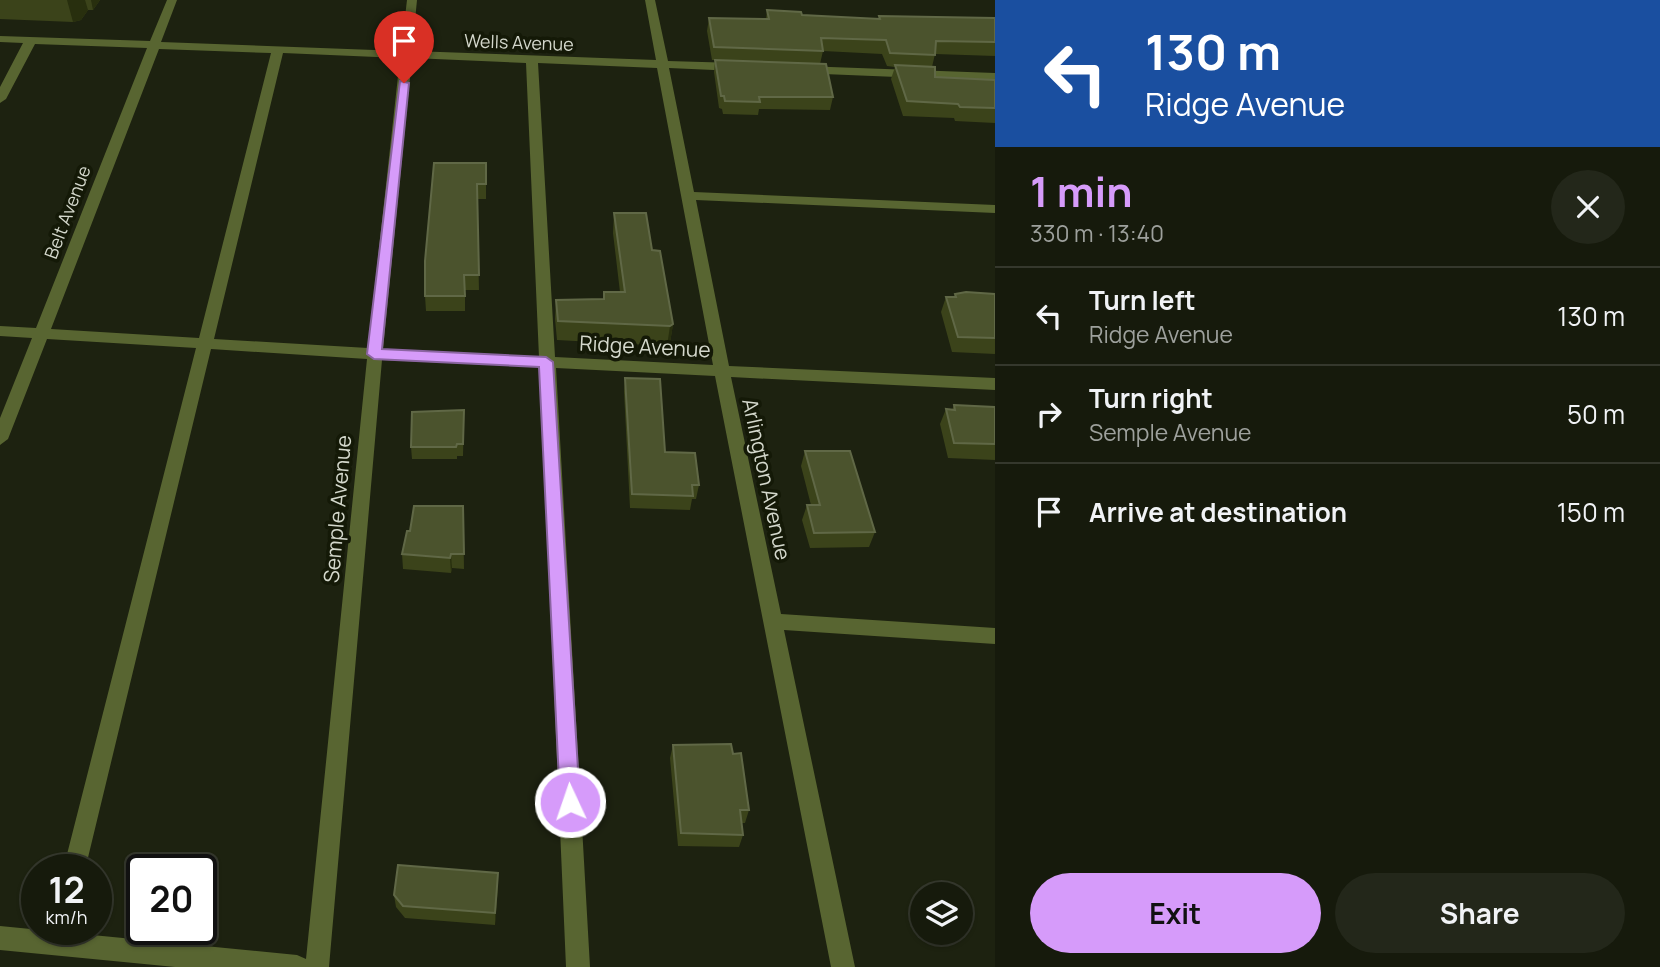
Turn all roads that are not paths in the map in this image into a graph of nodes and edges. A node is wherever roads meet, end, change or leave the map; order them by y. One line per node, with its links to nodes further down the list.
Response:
1 (172, 0): 6 (street, Belt Avenue)
2 (412, 0): 8 (street, Semple Avenue)
3 (650, 0): 10 (street, Arlington Avenue)
4 (0, 39): 5 (street, Wells Avenue)
5 (31, 40): 6 (street, Wells Avenue); 14 (street)
6 (153, 45): 7 (street, Wells Avenue); 18 (street, Belt Avenue)
7 (278, 50): 8 (street, Wells Avenue); 19 (street)
8 (406, 56): 9 (street, Wells Avenue); 20 (street, Semple Avenue)
9 (532, 60): 10 (street, Wells Avenue); 21 (street)
10 (664, 65): 11 (street, Wells Avenue); 15 (street, Arlington Avenue)
11 (747, 68)
12 (788, 69): 13 (street)
13 (995, 77)
14 (0, 99)
15 (689, 196): 16 (street); 22 (street, Arlington Avenue)
16 (995, 209)
17 (0, 331): 18 (street, Ridge Avenue)
18 (41, 333): 19 (street, Ridge Avenue); 24 (street, Belt Avenue)
19 (204, 343): 20 (street, Ridge Avenue); 27 (street)
20 (374, 354): 21 (street, Ridge Avenue); 32 (street, Semple Avenue)
21 (546, 362): 22 (street, Ridge Avenue); 33 (street)
22 (722, 370): 23 (street, Ridge Avenue); 25 (street, Arlington Avenue)
23 (995, 384)
24 (0, 439)
25 (773, 621): 26 (street); 34 (street, Arlington Avenue)
26 (995, 636)
27 (78, 854)
28 (21, 937): 29 (street)
29 (0, 938)
30 (112, 943): 31 (street)
31 (298, 967)
32 (317, 967)
33 (578, 967)
34 (843, 967)

